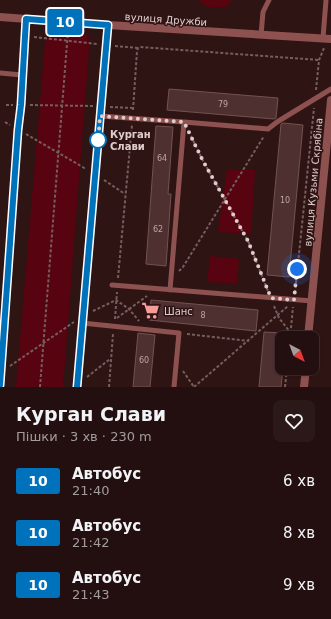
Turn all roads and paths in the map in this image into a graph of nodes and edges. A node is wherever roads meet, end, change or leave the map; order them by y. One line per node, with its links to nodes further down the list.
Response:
1 (268, 0): 7 (lane)
2 (326, 0): 9 (lane)
3 (0, 17): 4 (street, вулиця Дружби)
4 (26, 19): 5 (street, вулиця Дружби); 8 (street)
5 (68, 22): 6 (street, вулиця Дружби); 10 (path)
6 (108, 25): 7 (street, вулиця Дружби); 11 (street)
7 (261, 35): 9 (street, вулиця Дружби)
8 (24, 36): 10 (path); 14 (street)
9 (327, 38)
10 (68, 42): 11 (path); 20 (path)
11 (106, 45): 12 (path); 21 (street)
12 (138, 48): 16 (path); 22 (path)
13 (0, 73): 14 (lane)
14 (22, 75): 19 (street)
15 (331, 89): 16 (lane)
16 (315, 98): 28 (lane); 39 (path)
17 (331, 100): 40 (street, вулиця Кузьми Скрябіна)
18 (6, 105): 19 (path)
19 (21, 105): 20 (path); 27 (street)
20 (63, 106): 21 (path); 29 (path)
21 (101, 106): 22 (path); 23 (street)
22 (133, 108): 24 (path)
23 (100, 116): 24 (lane); 30 (street)
24 (132, 118): 26 (lane); 31 (path)
25 (5, 122): 27 (path)
26 (184, 122): 28 (lane); 32 (path); 33 (lane)
27 (18, 130): 29 (path); 52 (street)
28 (268, 130): 32 (path)
29 (59, 154): 30 (path); 51 (path)
30 (95, 174): 31 (path); 43 (street)
31 (126, 194): 34 (path)
32 (225, 200): 33 (path); 37 (path)
33 (172, 276): 36 (lane)
34 (115, 286): 35 (lane); 38 (path)
35 (155, 289): 36 (lane); 41 (path)
36 (170, 290): 37 (lane)
37 (271, 298): 39 (lane); 42 (path)
38 (116, 300): 41 (path); 41 (path); 43 (path)
39 (294, 300): 40 (lane); 42 (path); 47 (path)
40 (312, 301): 48 (street, вулиця Кузьми Скрябіна)
41 (129, 309): 45 (path)
42 (278, 316): 46 (path); 50 (path)
43 (82, 320): 44 (lane); 51 (path); 59 (street)
44 (114, 326): 45 (lane); 53 (path)
45 (146, 330): 49 (lane)
46 (289, 331)
47 (291, 331)
48 (309, 331)
49 (179, 333): 50 (path); 54 (lane)
50 (249, 340): 63 (path)
51 (44, 342): 55 (path); 60 (path)
52 (1, 357): 55 (street)
53 (111, 358): 59 (path); 61 (path)
54 (177, 360): 62 (lane); 63 (path)
55 (1, 373): 58 (street)
56 (286, 375): 64 (path)
57 (305, 375): 65 (street)
58 (0, 385)
59 (77, 386)
60 (40, 387)
61 (109, 387)
62 (174, 387)
63 (194, 387)
64 (285, 387)
65 (304, 387)

